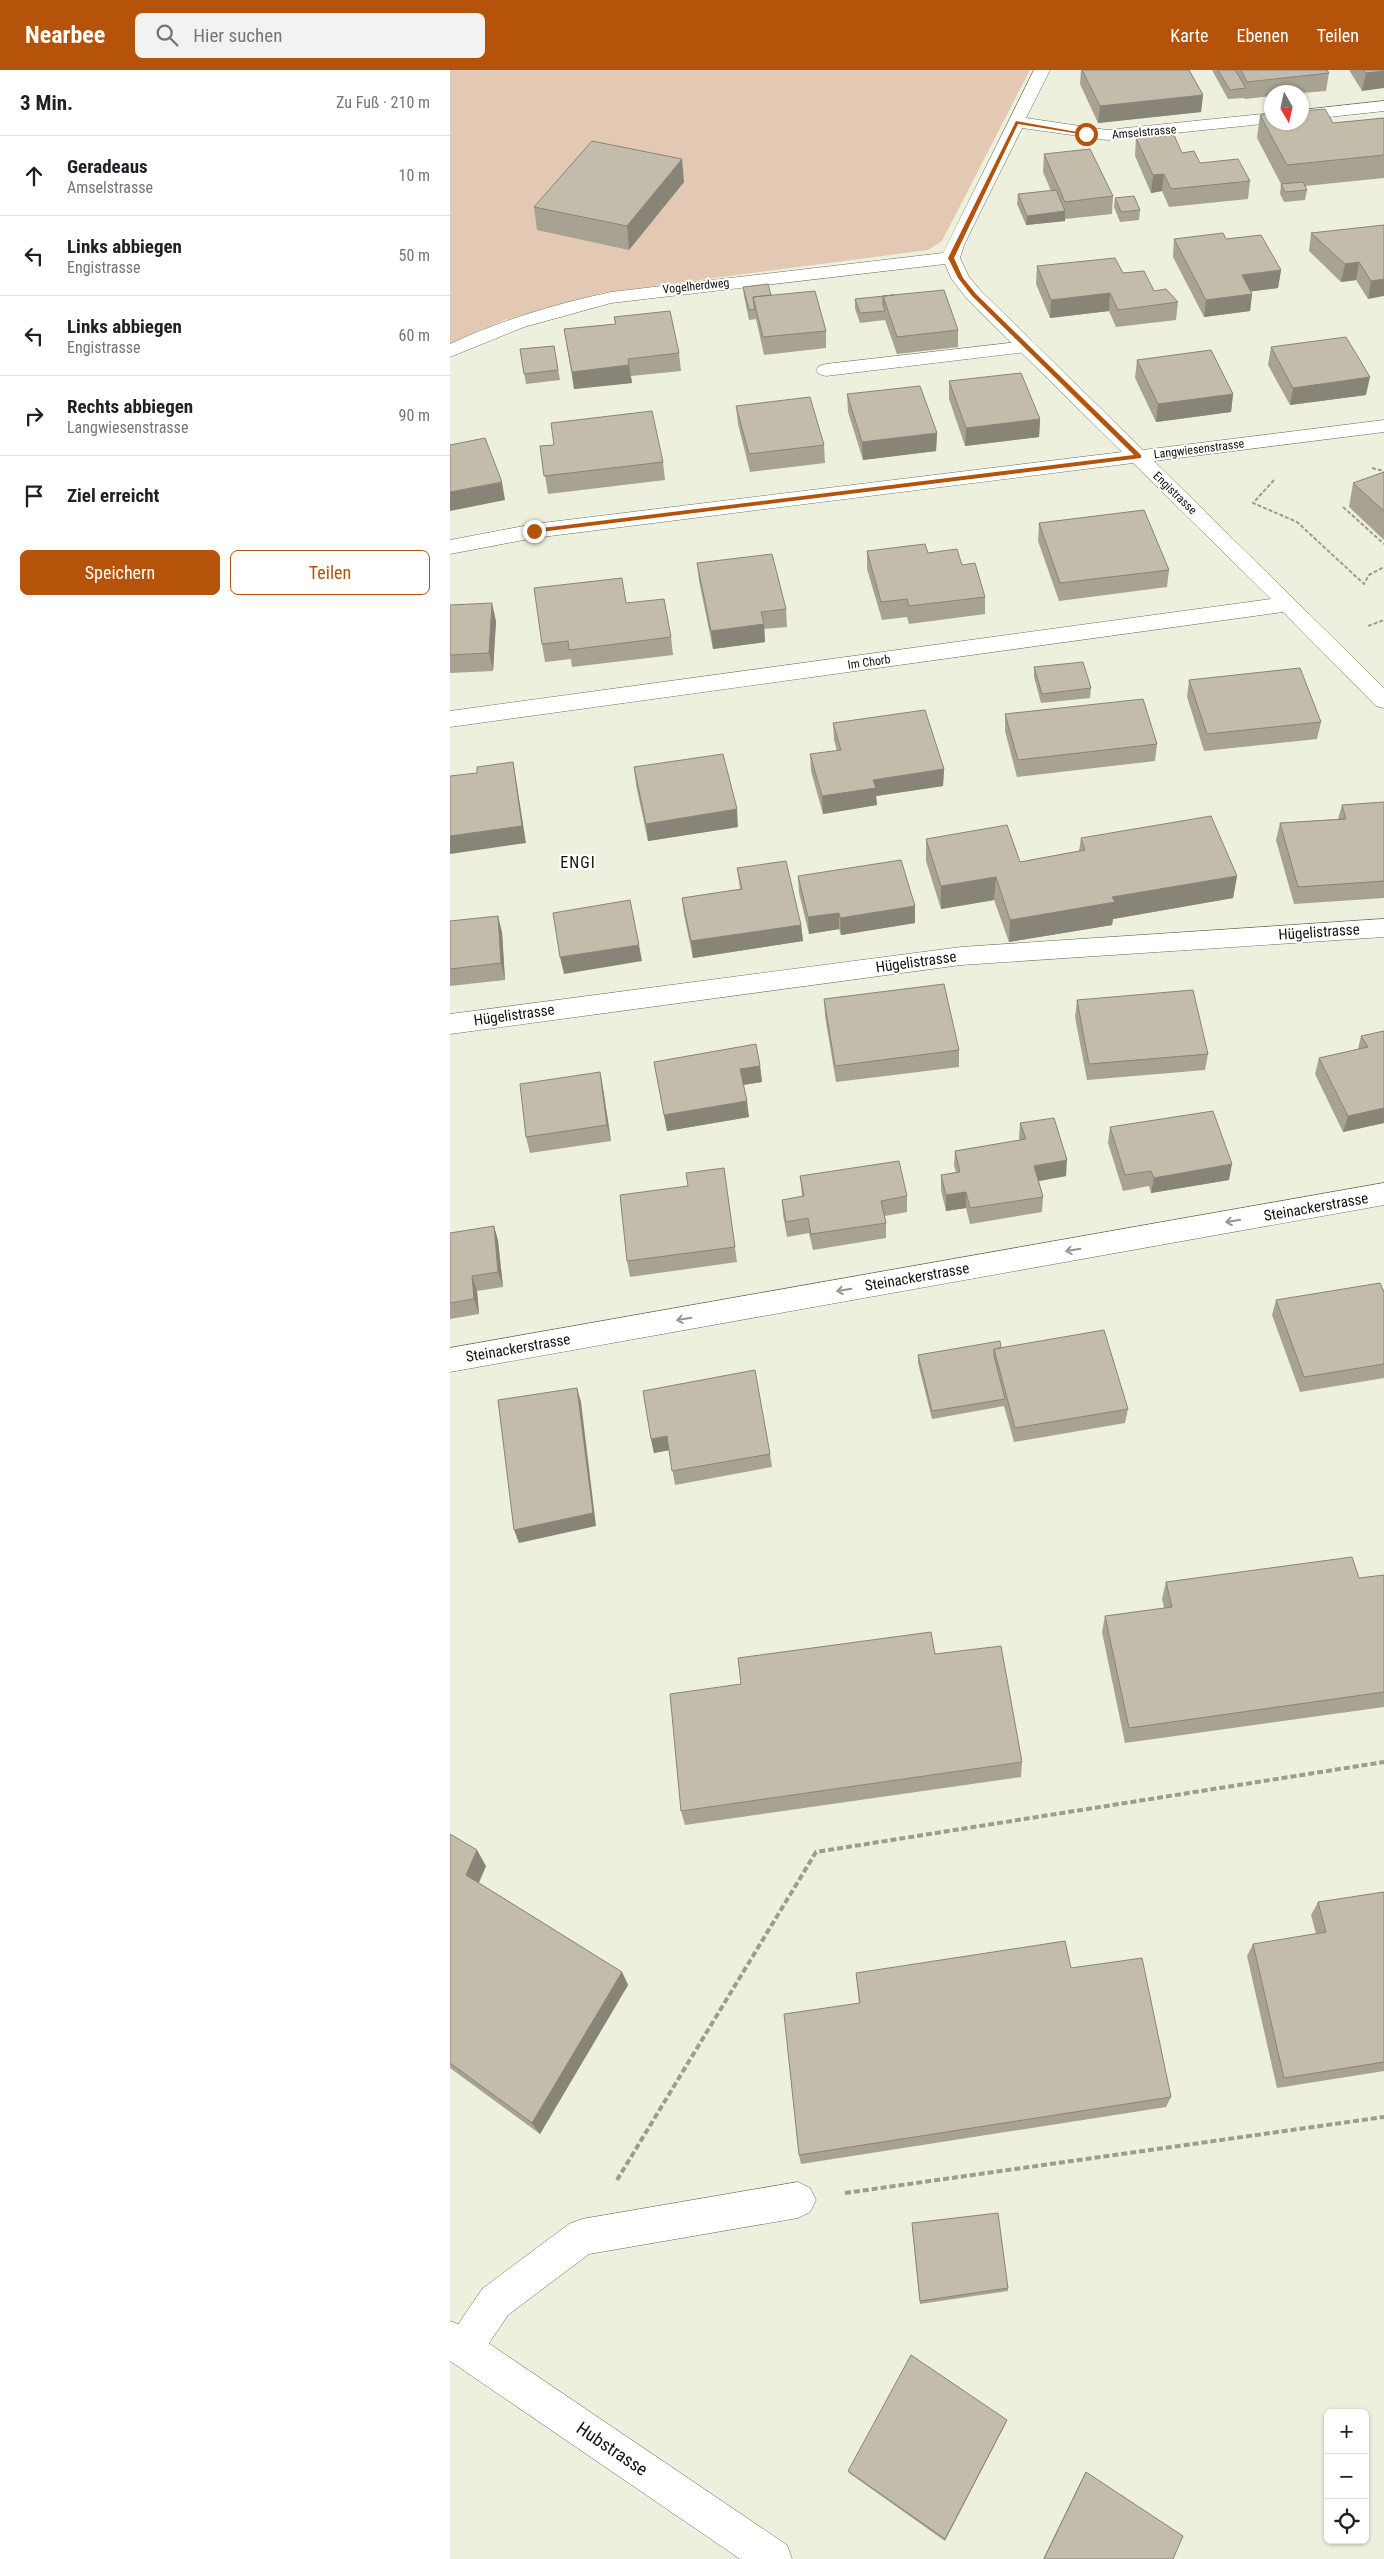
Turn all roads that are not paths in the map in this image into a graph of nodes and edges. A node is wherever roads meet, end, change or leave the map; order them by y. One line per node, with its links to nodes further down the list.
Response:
1 (1042, 70): 5 (street)
2 (1384, 106): 3 (street)
3 (1309, 114)
4 (1264, 119): 5 (street, Amselstrasse)
5 (1016, 122): 6 (street)
6 (951, 258): 7 (street, Engistrasse); 8 (street, Vogelherdweg)
7 (1027, 347): 9 (street); 11 (street, Engistrasse)
8 (450, 351)
9 (826, 370)
10 (1384, 426): 11 (street, Langwiesenstrasse)
11 (1138, 457): 12 (street, Langwiesenstrasse); 13 (street, Engistrasse)
12 (450, 547)
13 (1288, 604): 14 (street, Engistrasse); 15 (street, Im Chorb)
14 (1384, 701)
15 (450, 719)
16 (1384, 928): 17 (street, Hügelistrasse)
17 (450, 1024)
18 (1384, 1194): 19 (street, Steinackerstrasse, one-way to 19)
19 (450, 1360)
20 (798, 2200): 21 (street)
21 (457, 2343): 22 (street, Hubstrasse)
22 (773, 2559)

